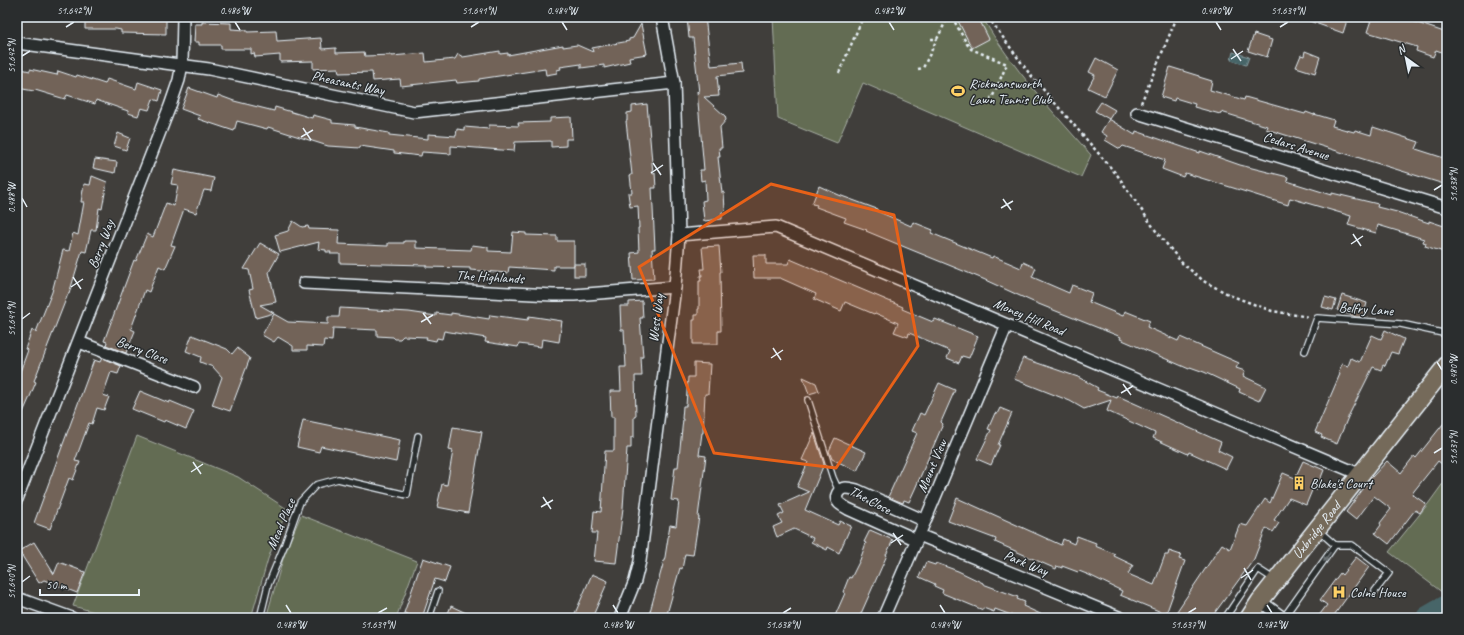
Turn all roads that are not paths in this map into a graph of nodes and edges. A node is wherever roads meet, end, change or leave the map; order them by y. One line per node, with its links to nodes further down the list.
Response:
1 (183, 17): 4 (street, Berry Way)
2 (662, 17): 5 (street, West Way)
3 (17, 43): 4 (street, Pheasants Way)
4 (182, 64): 5 (street, Pheasants Way); 13 (street, Berry Way)
5 (674, 83): 8 (street, West Way)
6 (1137, 113): 7 (street, Cedars Avenue)
7 (1447, 208)
8 (679, 236): 10 (street, West Way); 11 (street, Money Hill Road)
9 (304, 283): 10 (street, The Highlands)
10 (675, 288): 35 (street, West Way)
11 (1007, 325): 19 (street, Money Hill Road); 22 (street, Mount View)
12 (1447, 334): 14 (lane, Belfry Lane)
13 (78, 342): 16 (street, Berry Close); 21 (street, Berry Way)
14 (1305, 351)
15 (1447, 365): 19 (main road, Uxbridge Road)
16 (194, 387)
17 (808, 400): 20 (lane)
18 (418, 436): 33 (lane, Mead Place)
19 (1359, 474): 23 (main road, Uxbridge Road)
20 (839, 491): 22 (street, The Close); 24 (street, The Close)
21 (17, 500)
22 (925, 521): 24 (street, Mount View)
23 (1316, 529): 25 (lane); 26 (main road, Uxbridge Road)
24 (918, 538): 36 (street, Mount View); 37 (street, Park Way)
25 (1335, 545): 28 (lane); 40 (lane, one-way to 40)
26 (1276, 580): 30 (main road, Uxbridge Road); 38 (lane)
27 (438, 591): 34 (lane)
28 (1375, 591)
29 (17, 598): 31 (street)
30 (1260, 601): 39 (main road, Uxbridge Road); 40 (street)
31 (58, 615): 32 (street)
32 (72, 618)
33 (260, 618)
34 (429, 618)
35 (620, 618)
36 (883, 618)
37 (1121, 618)
38 (1225, 618)
39 (1249, 618)
40 (1284, 618)

